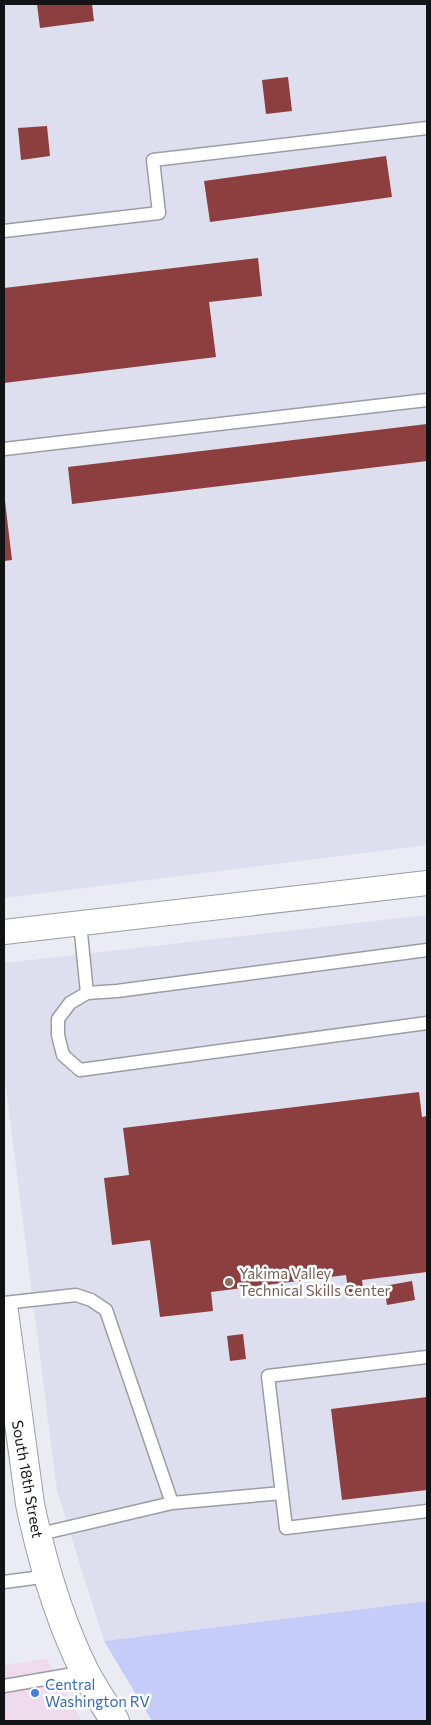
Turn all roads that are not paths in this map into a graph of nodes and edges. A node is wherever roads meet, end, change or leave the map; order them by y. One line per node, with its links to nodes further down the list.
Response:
1 (427, 128): 2 (lane)
2 (4, 231)
3 (427, 400): 4 (lane)
4 (4, 449)
5 (427, 883): 6 (street)
6 (80, 923): 7 (street); 9 (lane)
7 (4, 932)
8 (427, 950): 9 (lane)
9 (87, 993): 10 (lane)
10 (427, 1023)
11 (4, 1303): 16 (lane)
12 (4, 1312): 14 (street, South 18th Street)
13 (427, 1357): 15 (lane)
14 (8, 1382): 18 (street, South 18th Street)
15 (282, 1493): 16 (lane); 17 (lane)
16 (172, 1503): 18 (lane)
17 (427, 1511)
18 (36, 1535): 19 (street, South 18th Street)
19 (49, 1576): 20 (lane); 21 (street, South 18th Street)
20 (4, 1582)
21 (85, 1672): 22 (lane); 23 (street, South 18th Street)
22 (4, 1686)
23 (115, 1721)

